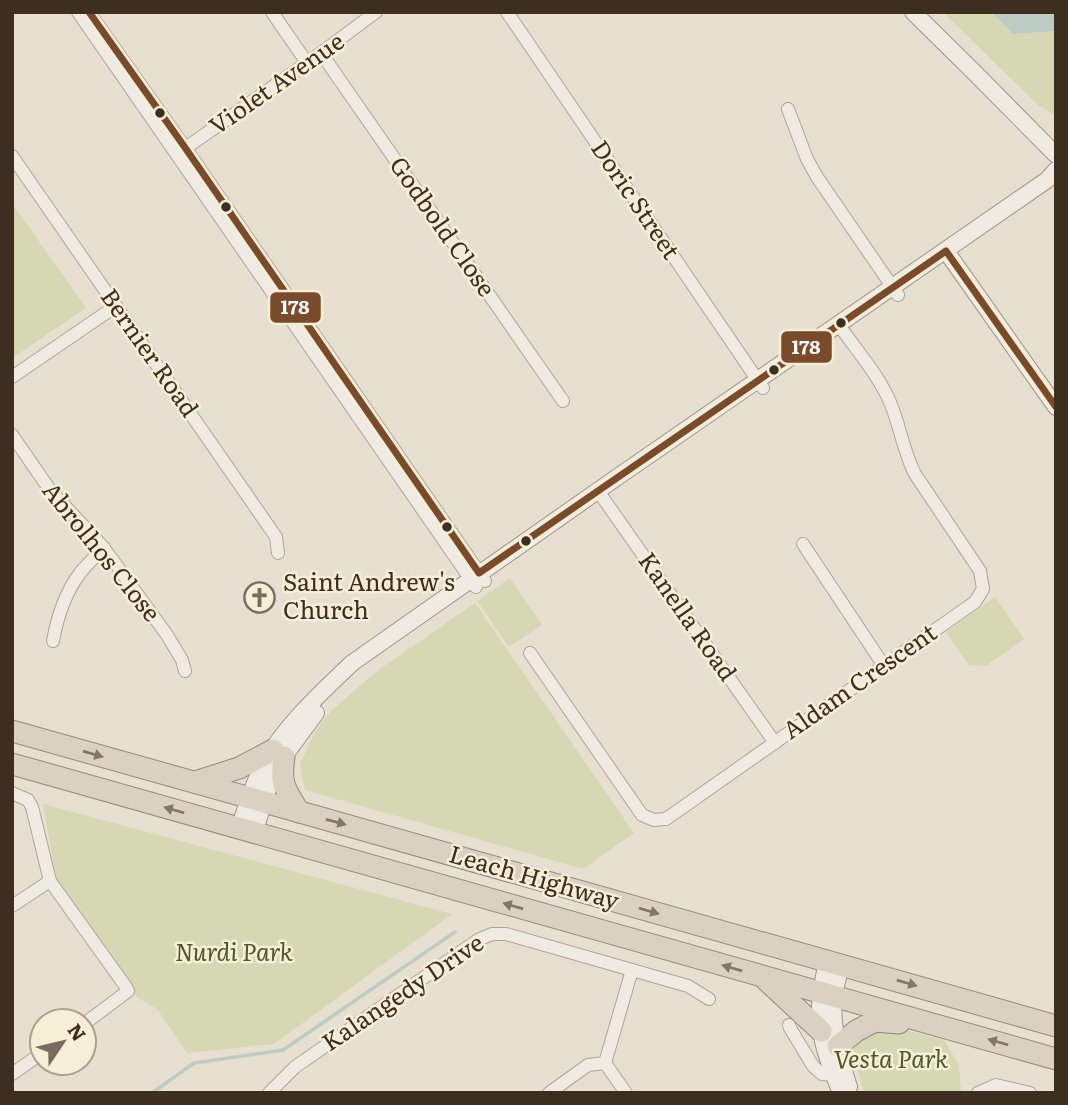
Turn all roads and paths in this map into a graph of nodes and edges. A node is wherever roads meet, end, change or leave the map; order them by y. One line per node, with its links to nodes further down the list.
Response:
1 (78, 12): 11 (street)
2 (89, 12): 11 (street)
3 (272, 12): 8 (street)
4 (376, 12): 7 (street, Violet Avenue)
5 (507, 12): 21 (street, Doric Street)
6 (913, 12): 10 (street)
7 (321, 53): 8 (street, Violet Avenue); 23 (street, Godbold Close)
8 (307, 63): 11 (street, Violet Avenue)
9 (788, 109): 17 (street)
10 (1050, 144): 12 (street)
11 (181, 151): 29 (street)
12 (1056, 155)
13 (12, 156): 18 (street, Bernier Road)
14 (1056, 170): 16 (street)
15 (1056, 186): 16 (street)
16 (949, 255): 17 (street); 22 (street)
17 (895, 291): 19 (street)
18 (116, 306): 20 (street); 28 (street, Bernier Road)
19 (841, 329): 21 (street); 32 (street, Aldam Crescent)
20 (12, 377)
21 (761, 384): 25 (street)
22 (1053, 397)
23 (563, 401)
24 (12, 435): 27 (street, Abrolhos Close)
25 (601, 495): 29 (street); 35 (street, Kanella Road)
26 (803, 544): 32 (street)
27 (104, 548): 30 (street); 33 (street, Abrolhos Close)
28 (278, 553)
29 (478, 580): 36 (street)
30 (52, 641)
31 (530, 653): 35 (street, Aldam Crescent)
32 (884, 666): 35 (street, Aldam Crescent)
33 (185, 671)
34 (12, 731): 38 (highway, Leach Highway, one-way to 38)
35 (775, 743)
36 (278, 753): 38 (highway); 40 (street); 41 (highway)
37 (12, 764): 42 (highway, Leach Highway, one-way to 37)
38 (193, 782): 40 (highway, Leach Highway)
39 (12, 793): 43 (street)
40 (256, 800): 41 (highway, Leach Highway); 42 (street)
41 (299, 812): 45 (highway, Leach Highway, one-way to 45)
42 (247, 831): 47 (highway, Leach Highway, one-way to 42)
43 (50, 881): 44 (street); 50 (street)
44 (12, 906)
45 (834, 962): 48 (street); 53 (highway, Leach Highway, one-way to 53)
46 (632, 970): 49 (street, Kalangedy Drive); 58 (street); 61 (street, Kalangedy Drive)
47 (763, 977): 48 (highway, Leach Highway); 54 (highway)
48 (827, 994): 52 (highway, Leach Highway); 54 (street); 55 (street)
49 (709, 999)
50 (98, 1014)
51 (789, 1025): 60 (street)
52 (939, 1026): 55 (highway); 56 (highway, Leach Highway, one-way to 52)
53 (1056, 1026)
54 (821, 1031): 60 (street)
55 (838, 1046): 65 (street)
56 (1056, 1059)
57 (28, 1063): 59 (street)
58 (605, 1063): 62 (street); 63 (street)
59 (12, 1074)
60 (834, 1075): 64 (street)
61 (269, 1093)
62 (549, 1093)
63 (626, 1093)
64 (841, 1093)
65 (851, 1093)
66 (978, 1093): 67 (street)
67 (1030, 1093)

